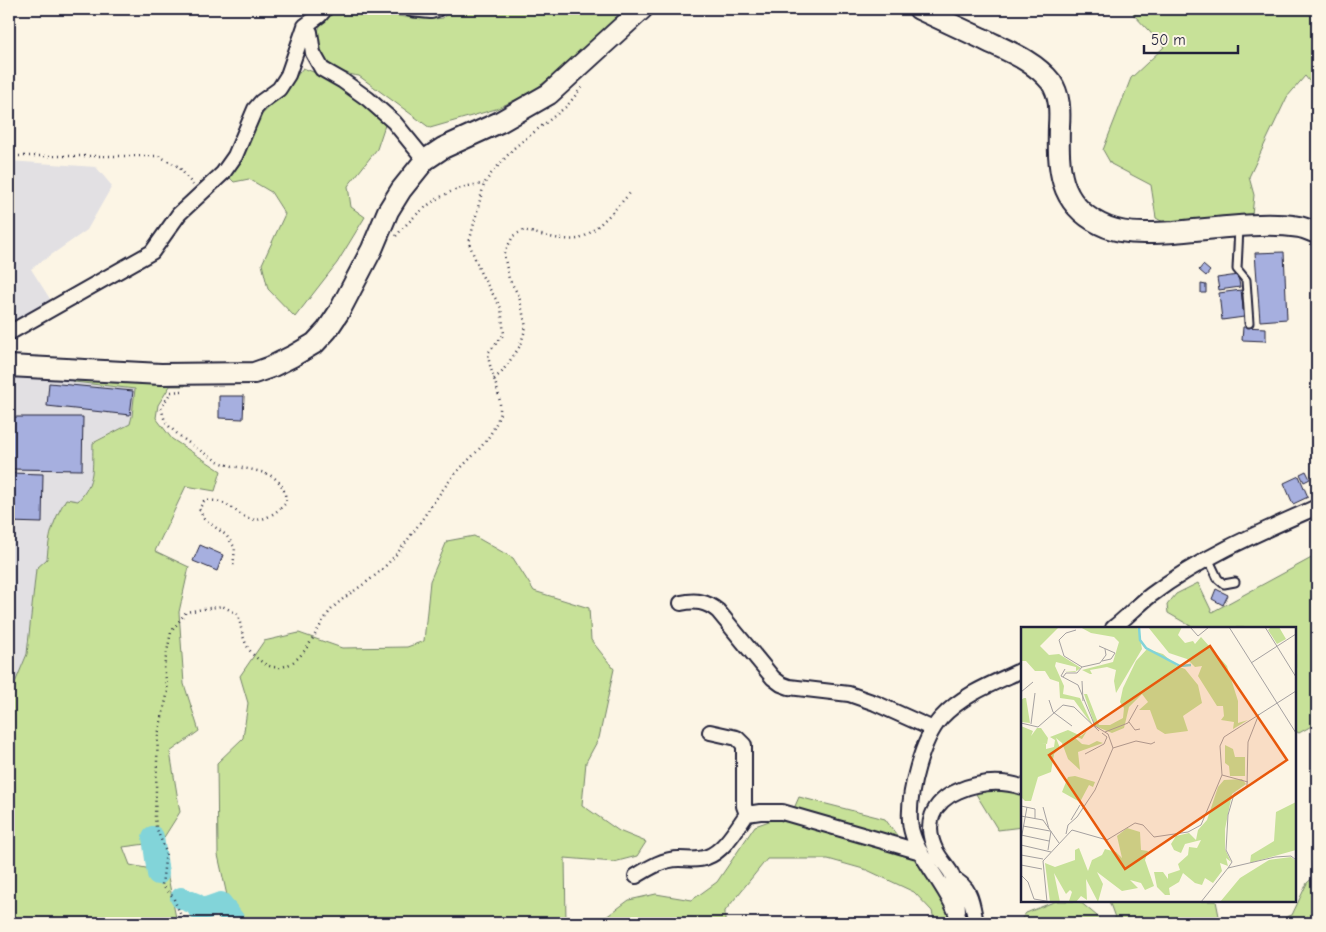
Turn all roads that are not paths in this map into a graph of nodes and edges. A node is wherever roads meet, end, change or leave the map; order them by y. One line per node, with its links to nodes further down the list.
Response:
1 (325, 9): 6 (street)
2 (411, 9): 3 (street)
3 (437, 9)
4 (642, 9): 7 (street)
5 (919, 9): 8 (street)
6 (305, 26): 7 (street); 11 (street)
7 (425, 160): 12 (street)
8 (1239, 227): 9 (street); 10 (lane)
9 (1317, 233)
10 (1249, 323)
11 (9, 333)
12 (9, 366)
13 (1317, 507): 14 (street)
14 (1208, 558): 15 (lane); 17 (street)
15 (1235, 582)
16 (681, 603): 19 (street)
17 (1114, 627)
18 (1021, 670): 19 (street)
19 (933, 729): 23 (street)
20 (710, 732): 22 (street)
21 (1021, 787): 25 (street)
22 (747, 814): 23 (street); 24 (street)
23 (921, 852): 26 (street)
24 (636, 876)
25 (953, 879): 26 (street); 27 (street)
26 (958, 921)
27 (976, 923)

